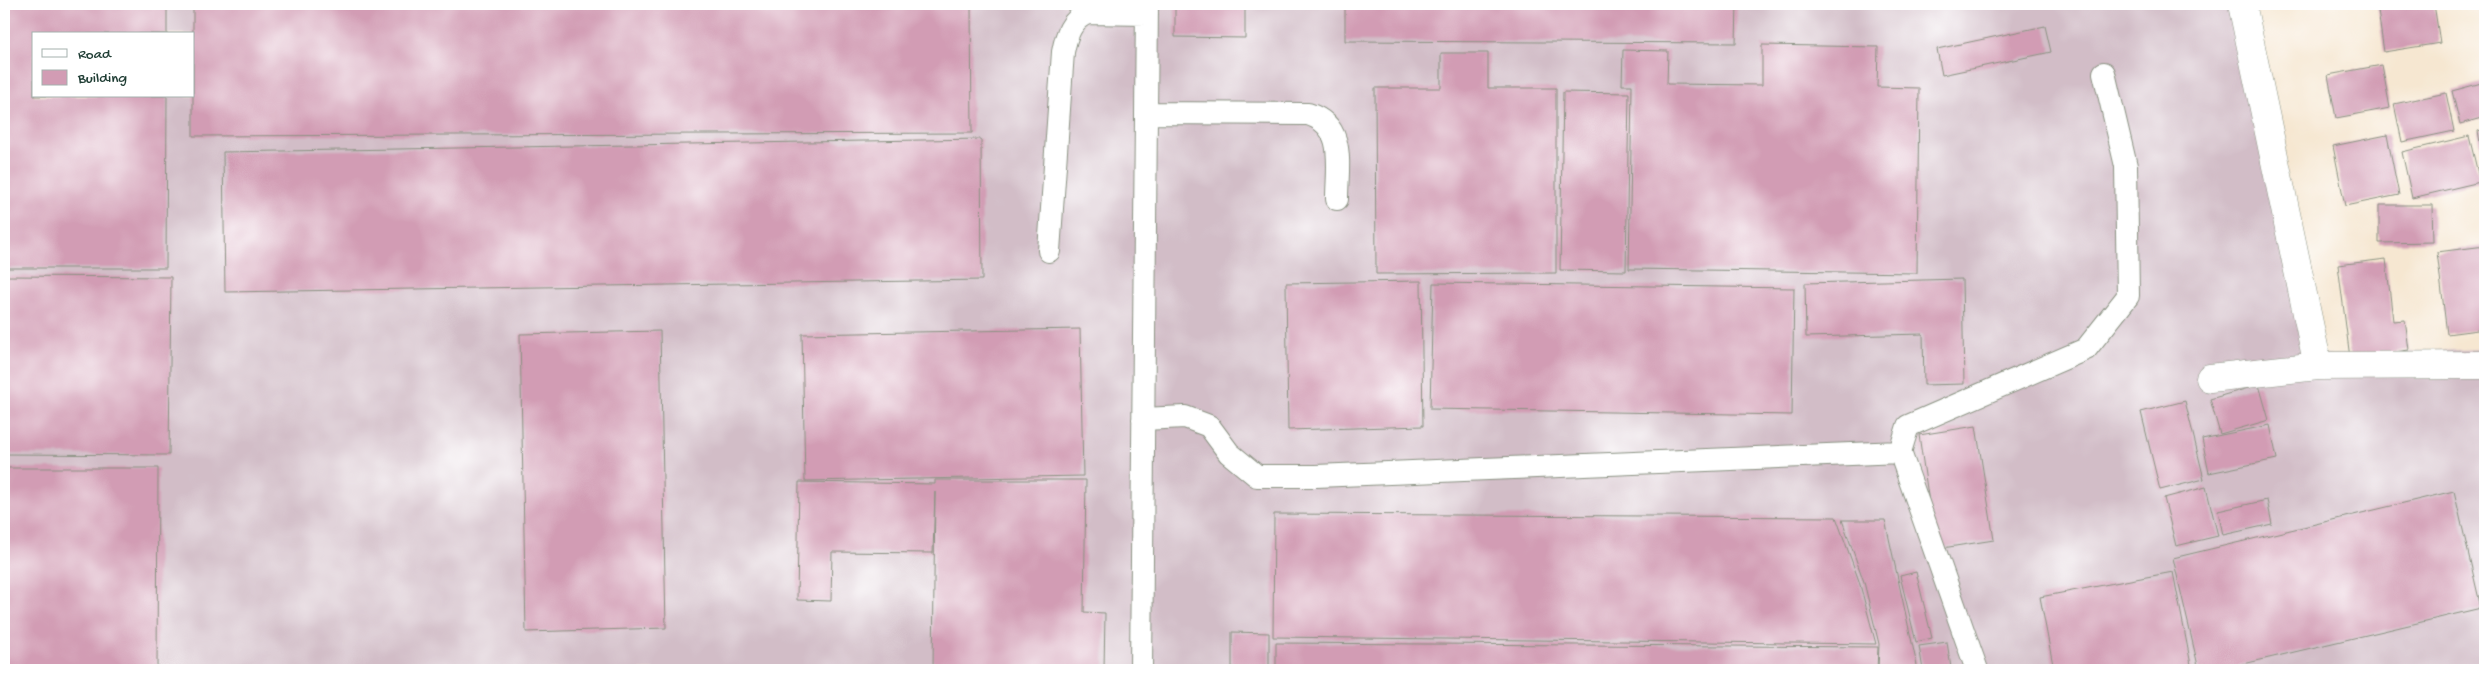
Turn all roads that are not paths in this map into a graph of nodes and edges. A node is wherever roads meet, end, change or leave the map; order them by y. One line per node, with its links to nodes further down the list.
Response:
1 (2242, 4): 7 (street)
2 (1147, 9): 4 (lane); 6 (lane)
3 (2104, 73): 11 (lane)
4 (1146, 113): 5 (lane); 10 (lane)
5 (1336, 199)
6 (1049, 251)
7 (2318, 366): 8 (street); 9 (street)
8 (2485, 366)
9 (2210, 378)
10 (1143, 419): 11 (lane); 12 (lane)
11 (1900, 452): 13 (lane)
12 (1141, 670)
13 (1977, 670)

